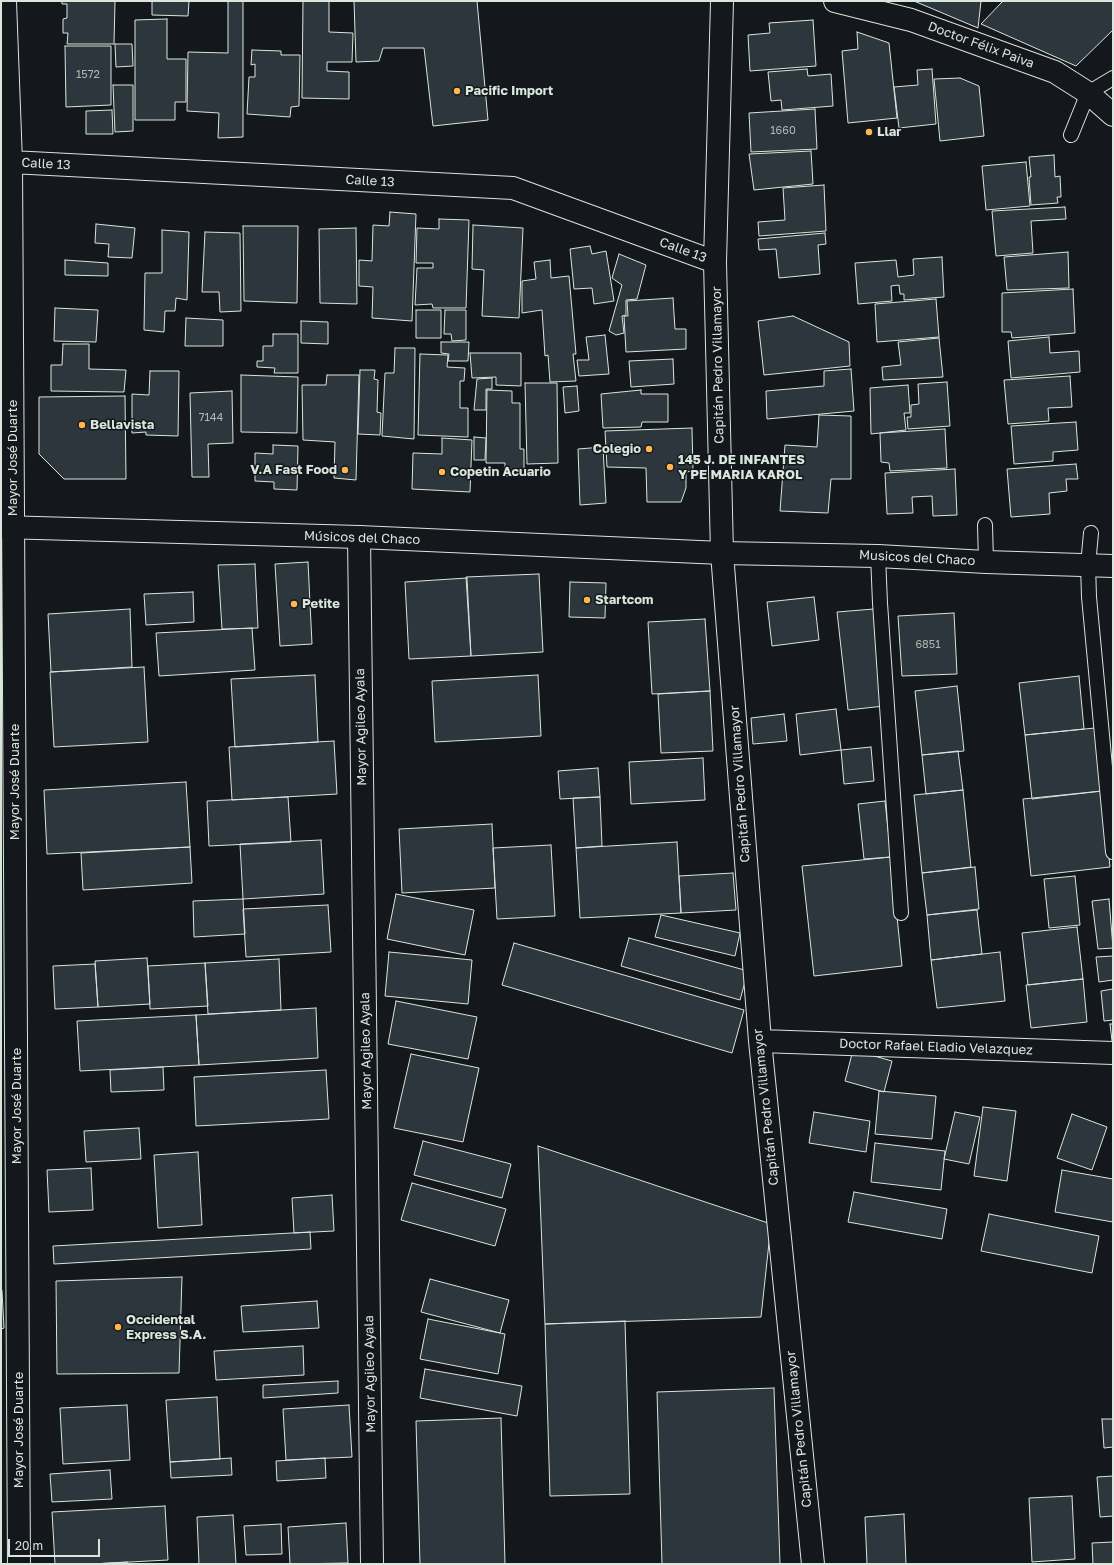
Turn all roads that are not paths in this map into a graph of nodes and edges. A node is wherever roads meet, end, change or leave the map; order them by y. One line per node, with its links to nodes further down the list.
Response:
1 (5, 1): 8 (street, Mayor José Duarte)
2 (722, 1): 9 (street, Capitán Pedro Villamayor)
3 (835, 1): 5 (street, Doctor Félix Paiva)
4 (1113, 78): 5 (lane)
5 (1088, 93): 6 (street, Doctor Félix Paiva); 7 (lane)
6 (1113, 115)
7 (1071, 135)
8 (11, 162): 9 (street, Calle 13); 11 (street, Mayor José Duarte)
9 (715, 262): 14 (street, Capitán Pedro Villamayor)
10 (985, 525): 16 (lane)
11 (7, 528): 13 (street, Músicos del Chaco); 23 (street, Mayor José Duarte)
12 (1090, 533): 17 (lane)
13 (359, 537): 14 (street, Músicos del Chaco); 24 (street, Mayor Agileo Ayala)
14 (722, 553): 15 (street, Musicos del Chaco); 21 (street, Capitán Pedro Villamayor)
15 (878, 556): 16 (street, Musicos del Chaco); 20 (lane)
16 (986, 562): 17 (street, Musicos del Chaco)
17 (1088, 565): 18 (street, Musicos del Chaco); 19 (lane)
18 (1113, 566)
19 (1113, 852)
20 (901, 913)
21 (760, 1041): 22 (street, Doctor Rafael Eladio Velazquez); 25 (street, Capitán Pedro Villamayor)
22 (1113, 1053)
23 (19, 1564)
24 (372, 1564)
25 (812, 1564)

